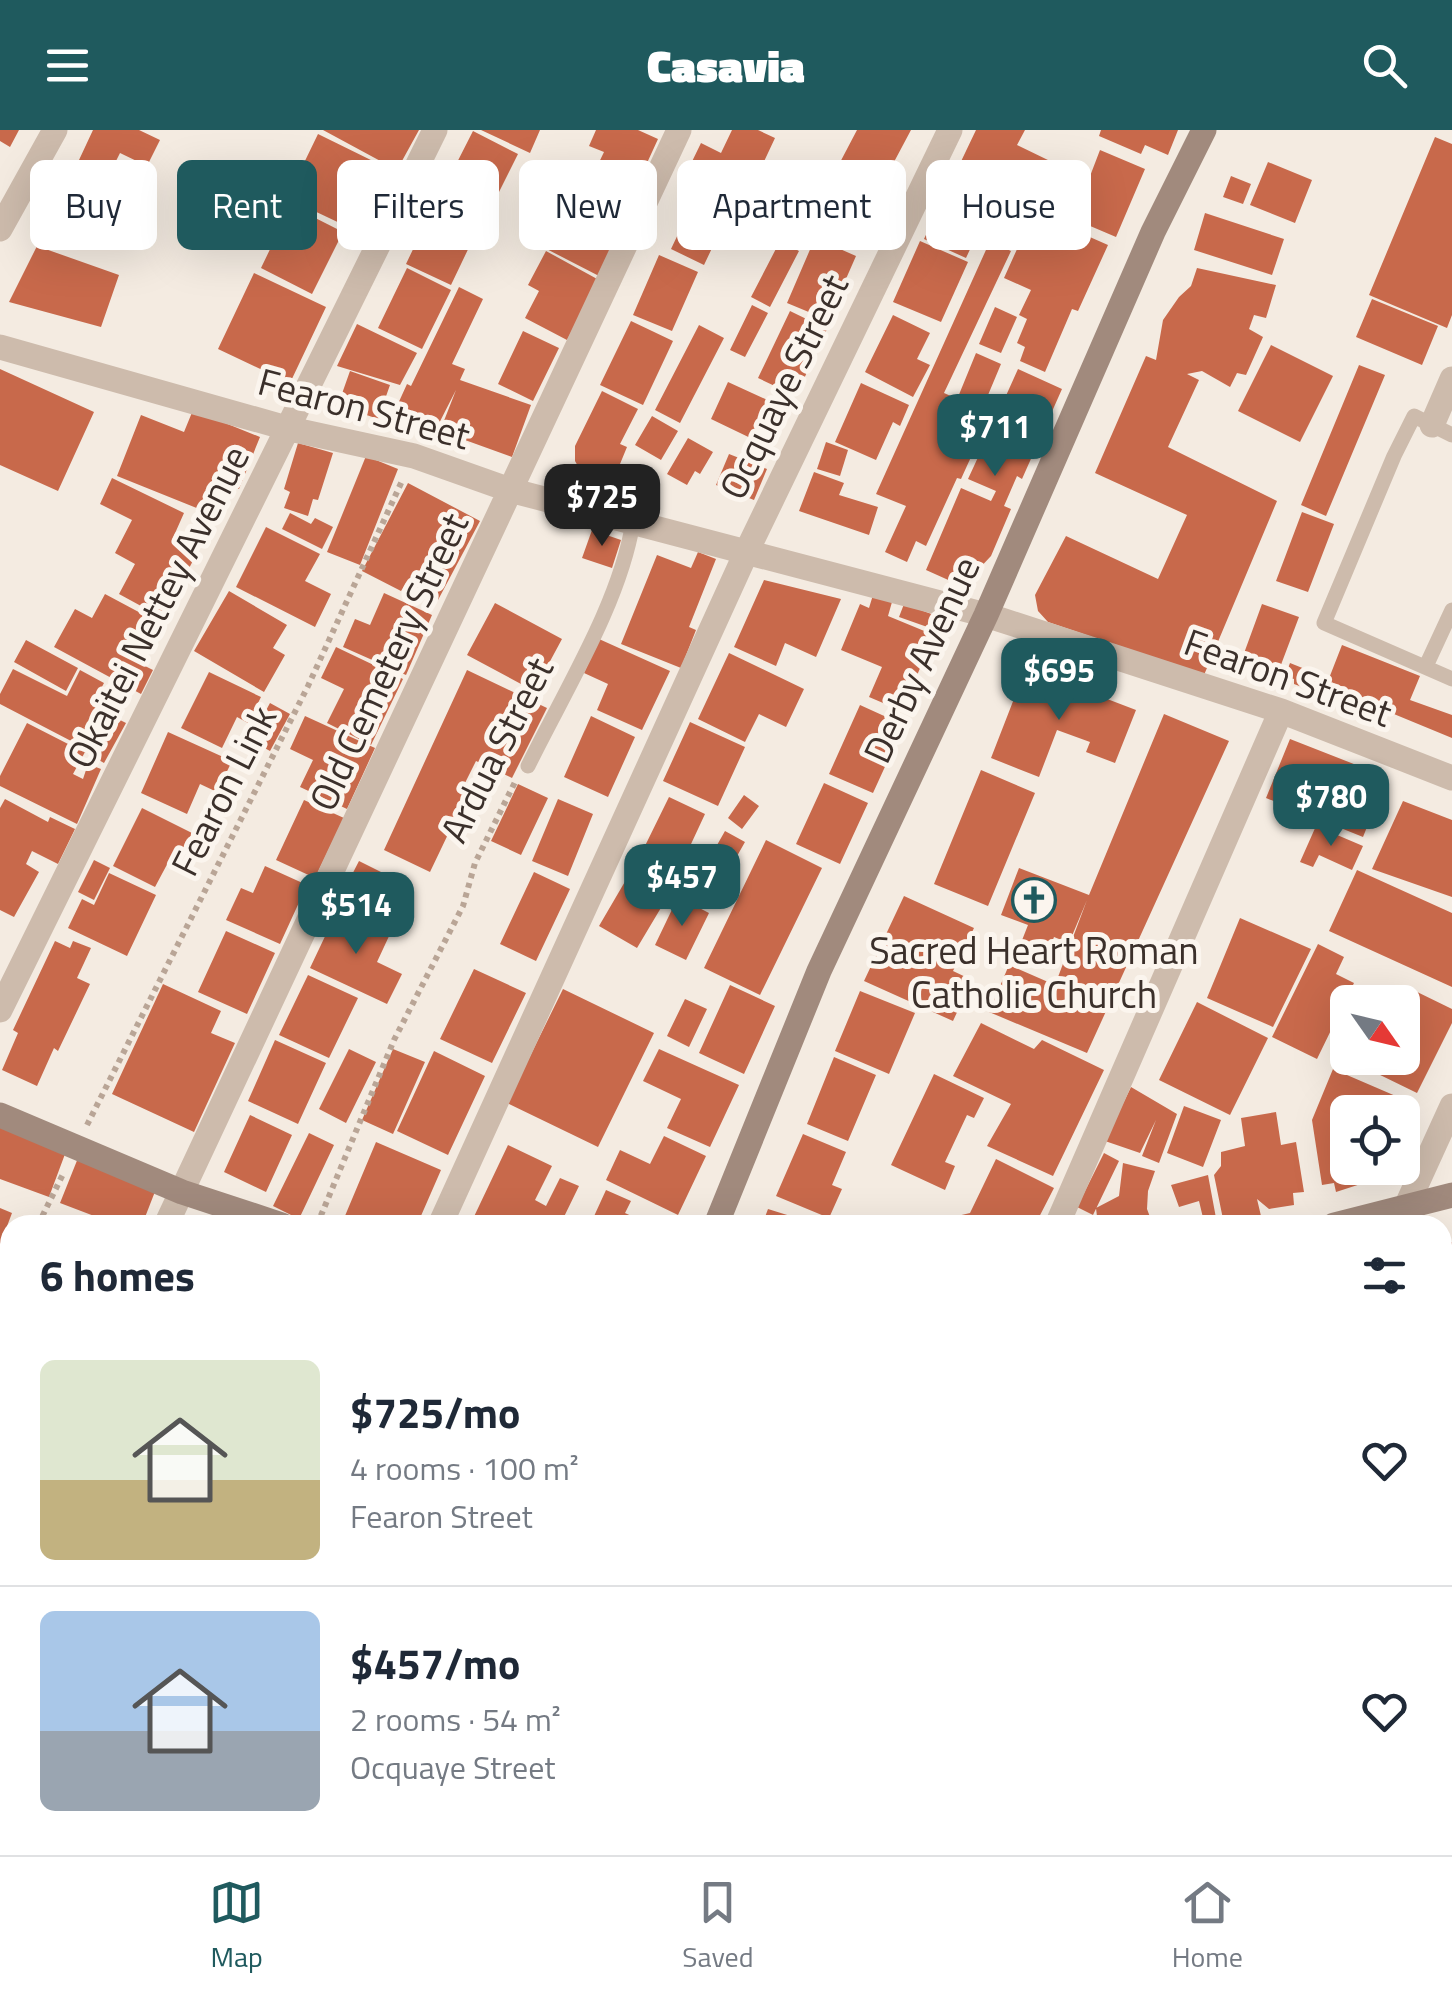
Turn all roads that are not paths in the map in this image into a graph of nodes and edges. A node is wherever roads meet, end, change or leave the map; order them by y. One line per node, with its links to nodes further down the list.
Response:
1 (55, 130): 6 (street)
2 (435, 130): 9 (street, Okaitei Nettey Avenue)
3 (679, 130): 11 (street, Old Cemetery Street)
4 (950, 130): 13 (street, Ocquaye Street)
5 (1204, 130): 15 (street, Derby Avenue)
6 (0, 230)
7 (0, 348): 9 (street, Fearon Street)
8 (1452, 380): 10 (street)
9 (290, 429): 11 (street, Fearon Street); 21 (street, Okaitei Nettey Avenue)
10 (1442, 430): 16 (lane)
11 (510, 490): 12 (street, Fearon Street); 24 (street, Old Cemetery Street)
12 (632, 522): 13 (street, Fearon Street); 19 (lane, Ardua Street)
13 (746, 552): 15 (street, Fearon Street); 28 (street, Ocquaye Street)
14 (1452, 610): 16 (lane)
15 (986, 615): 18 (street, Fearon Street); 29 (street, Derby Avenue)
16 (1426, 666): 17 (lane)
17 (1452, 679)
18 (1281, 712): 20 (street, Fearon Street); 30 (street)
19 (528, 766)
20 (1452, 778)
21 (0, 1010)
22 (1452, 1106): 31 (street)
23 (0, 1115): 24 (street)
24 (182, 1192): 26 (street, Old Cemetery Street); 27 (street)
25 (1452, 1195): 32 (street)
26 (171, 1215)
27 (252, 1215)
28 (445, 1215)
29 (720, 1215)
30 (1061, 1215)
31 (1402, 1215)
32 (1404, 1215)

